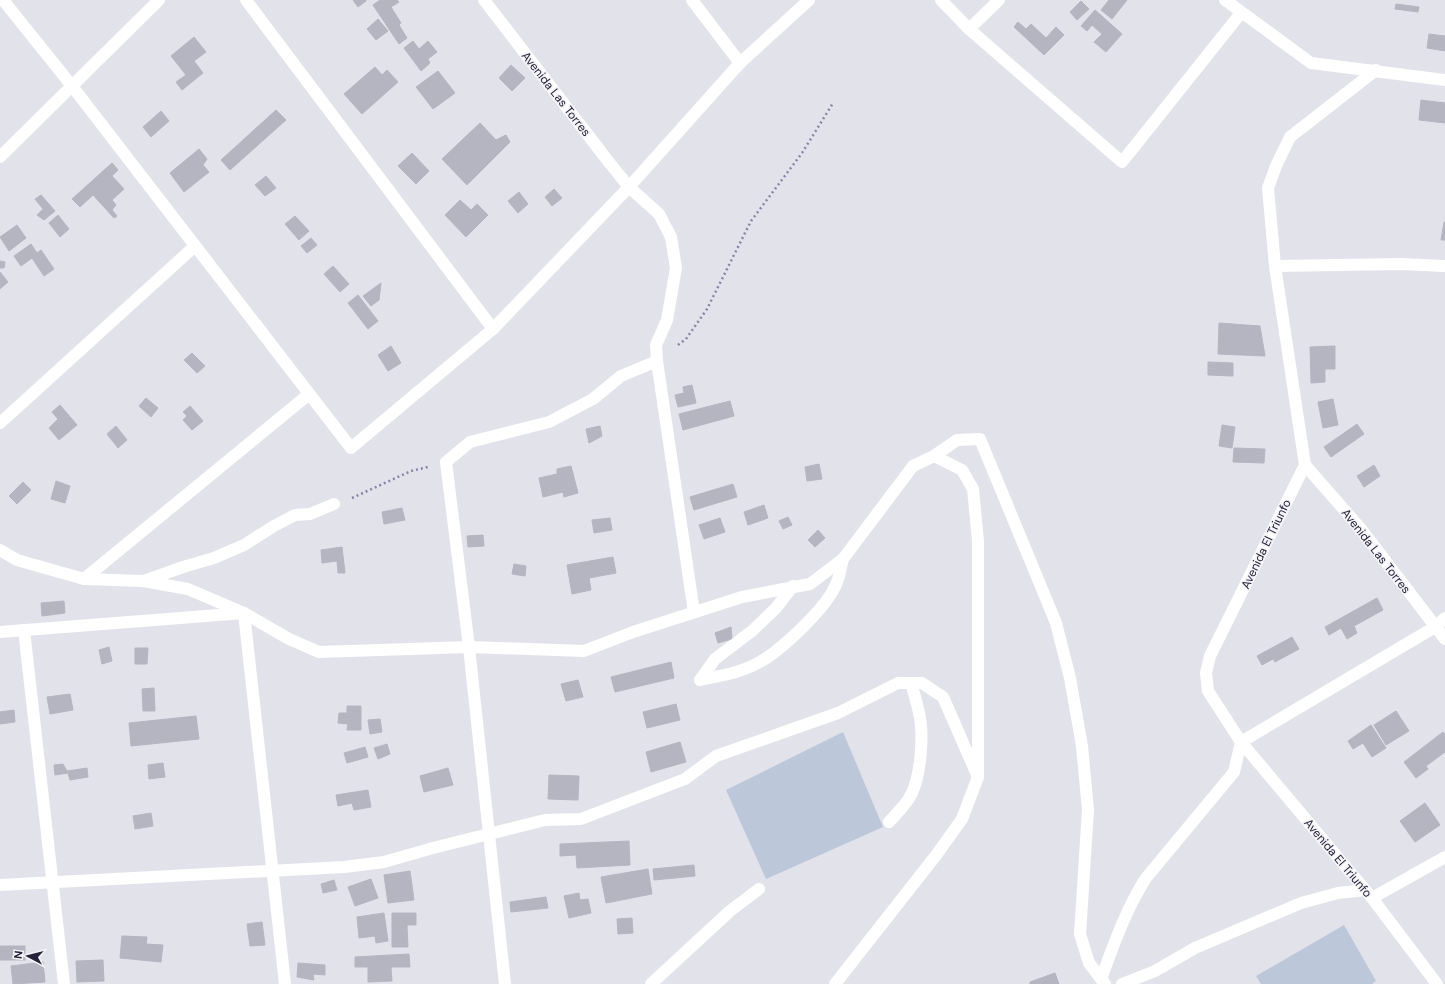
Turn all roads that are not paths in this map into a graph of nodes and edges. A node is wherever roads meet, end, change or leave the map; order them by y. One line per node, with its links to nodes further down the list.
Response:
1 (3, 0): 15 (street)
2 (159, 0): 15 (street)
3 (246, 0): 21 (street)
4 (484, 0): 17 (street, Avenida Las Torres)
5 (692, 0): 12 (street)
6 (809, 0): 12 (street)
7 (941, 0): 11 (street)
8 (999, 0): 11 (street)
9 (1225, 0): 10 (street)
10 (1241, 13): 11 (street); 13 (street)
11 (969, 29)
12 (740, 63): 17 (street)
13 (1376, 70): 14 (street); 19 (street)
14 (1445, 80)
15 (72, 86): 16 (street); 18 (street)
16 (0, 157)
17 (629, 187): 21 (street); 22 (street, Avenida Las Torres)
18 (195, 246): 23 (street); 24 (street)
19 (1275, 266): 20 (street); 26 (street)
20 (1445, 266)
21 (493, 329): 23 (street)
22 (657, 361): 33 (street, Avenida Las Torres); 40 (street)
23 (308, 395): 30 (street)
24 (0, 423)
25 (934, 456): 29 (street); 43 (street); 52 (street)
26 (1305, 465): 36 (street, Avenida Las Torres); 42 (street, Avenida El Triunfo)
27 (334, 504): 31 (street)
28 (0, 550): 30 (street)
29 (843, 559): 32 (street); 32 (street)
30 (84, 579): 31 (street)
31 (143, 581): 34 (street)
32 (794, 586): 33 (street)
33 (694, 612): 40 (street)
34 (244, 613): 37 (street); 40 (street); 47 (street)
35 (1445, 618): 36 (street)
36 (1435, 627): 39 (street, Avenida Las Torres); 42 (street)
37 (24, 630): 38 (street); 48 (street)
38 (0, 632)
39 (1445, 639)
40 (469, 647): 45 (street)
41 (911, 683): 43 (street); 44 (street); 45 (street)
42 (1241, 742): 51 (street, Avenida El Triunfo); 52 (street)
43 (978, 777): 57 (street)
44 (888, 822)
45 (488, 834): 47 (street); 55 (street)
46 (1445, 857): 51 (street)
47 (273, 870): 48 (street); 54 (street)
48 (52, 882): 49 (street); 53 (street)
49 (0, 885)
50 (759, 889): 56 (street)
51 (1368, 894): 58 (street); 59 (street, Avenida El Triunfo)
52 (1103, 981)
53 (64, 984)
54 (285, 984)
55 (505, 984)
56 (651, 984)
57 (835, 984)
58 (1122, 984)
59 (1437, 984)

